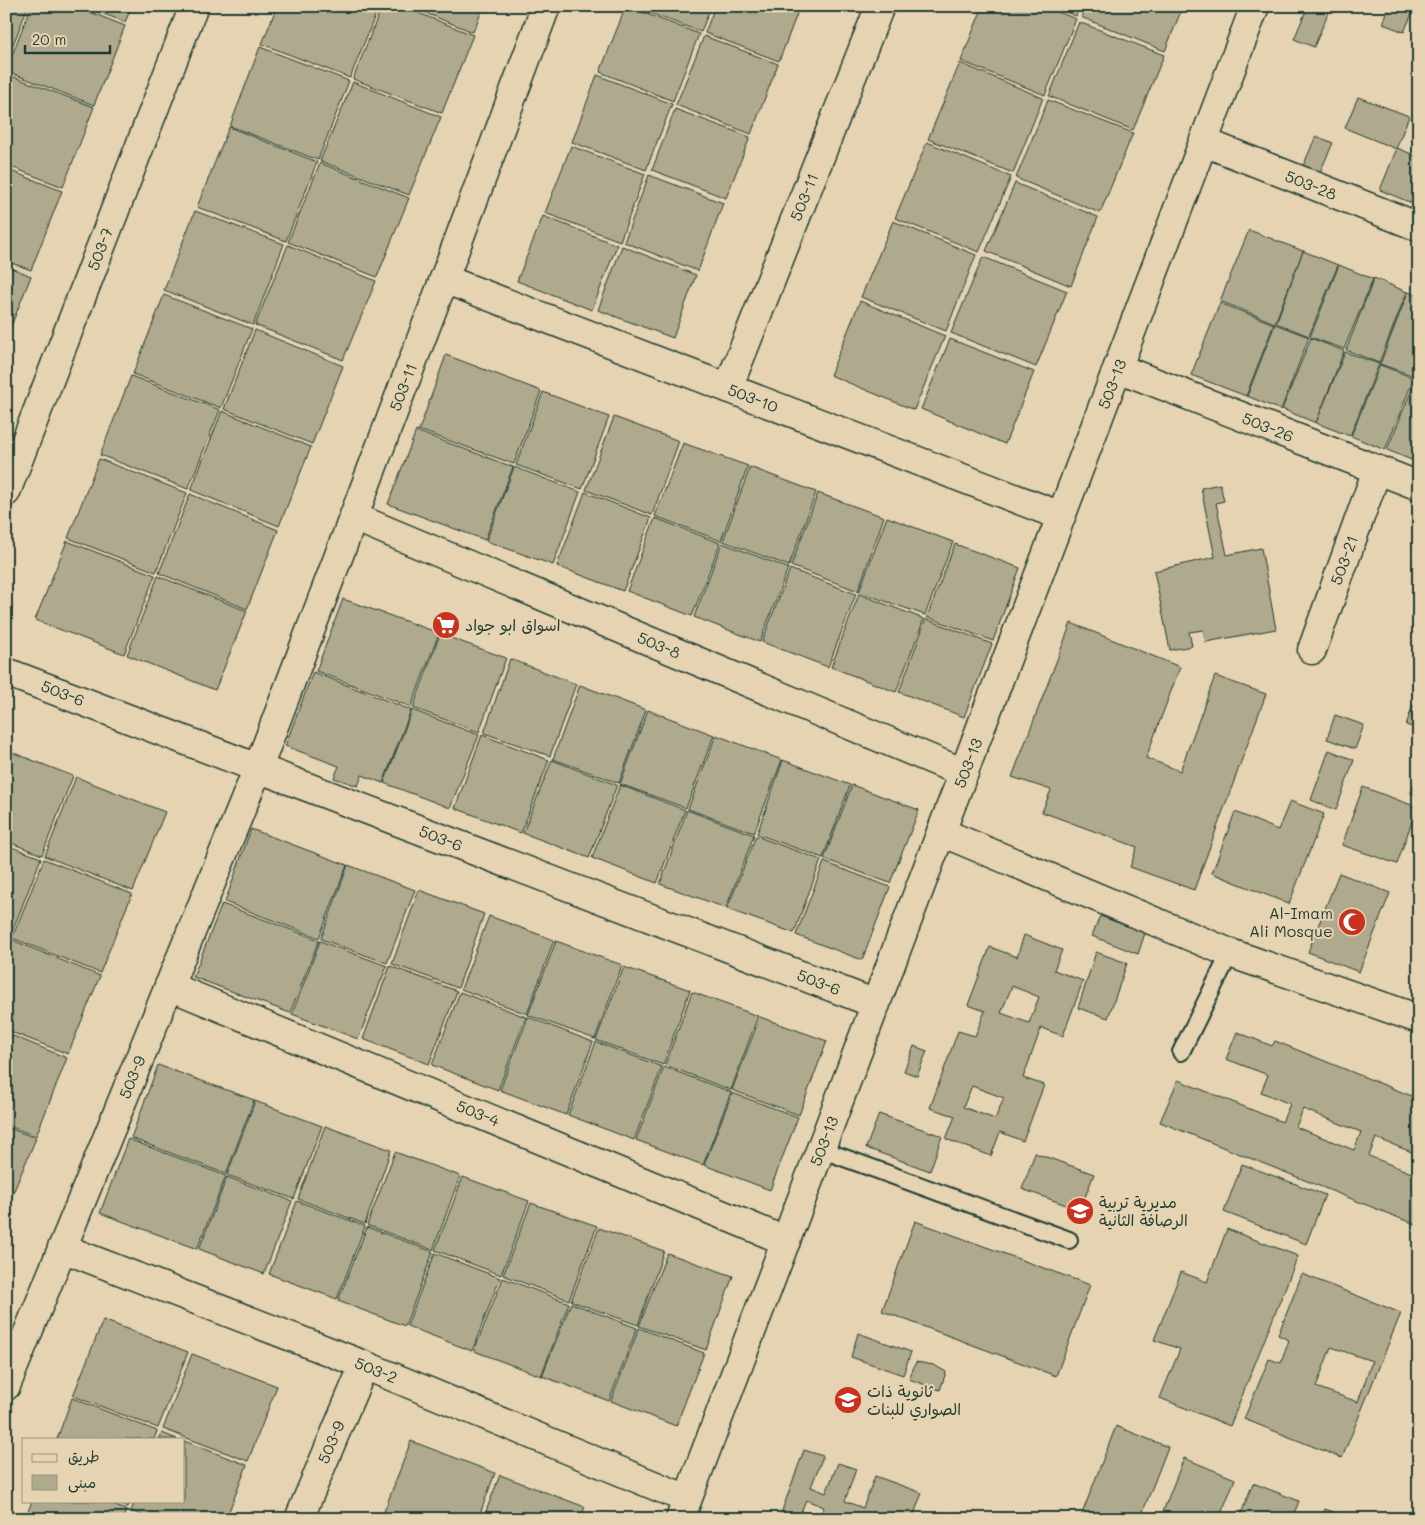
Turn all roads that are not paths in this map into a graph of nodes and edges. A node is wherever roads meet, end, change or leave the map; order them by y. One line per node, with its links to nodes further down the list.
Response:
1 (194, 6): 12 (street, 503-7)
2 (546, 6): 7 (street, 503-11)
3 (880, 6): 9 (street, 503-11)
4 (1255, 6): 5 (street, 503-13)
5 (1204, 142): 6 (street, 503-28); 8 (street, 503-13)
6 (1419, 227)
7 (444, 279): 9 (street, 503-10); 14 (street, 503-11)
8 (1118, 368): 10 (street, 503-26); 13 (street, 503-13)
9 (728, 388): 13 (street, 503-10)
10 (1377, 470): 11 (street, 503-26); 15 (street, 503-21)
11 (1419, 486)
12 (6, 492)
13 (1061, 516): 18 (street, 503-13)
14 (354, 517): 17 (street, 503-11); 18 (street, 503-8)
15 (1312, 650)
16 (6, 672): 17 (street, 503-6)
17 (258, 768): 21 (street, 503-9); 22 (street, 503-6)
18 (964, 773): 19 (street, 503-13)
19 (941, 832): 20 (street); 22 (street, 503-13)
20 (1230, 953): 23 (street); 24 (lane)
21 (169, 986): 26 (street, 503-4); 28 (street, 503-9)
22 (876, 1004): 25 (street, 503-13)
23 (1419, 1019)
24 (1181, 1052)
25 (820, 1150): 26 (street, 503-13); 27 (lane)
26 (786, 1240): 31 (street, 503-13)
27 (1069, 1240)
28 (62, 1248): 29 (street, 503-2); 30 (street, 503-9)
29 (364, 1365): 31 (street, 503-2); 32 (street, 503-9)
30 (6, 1386)
31 (684, 1509)
32 (299, 1519)

